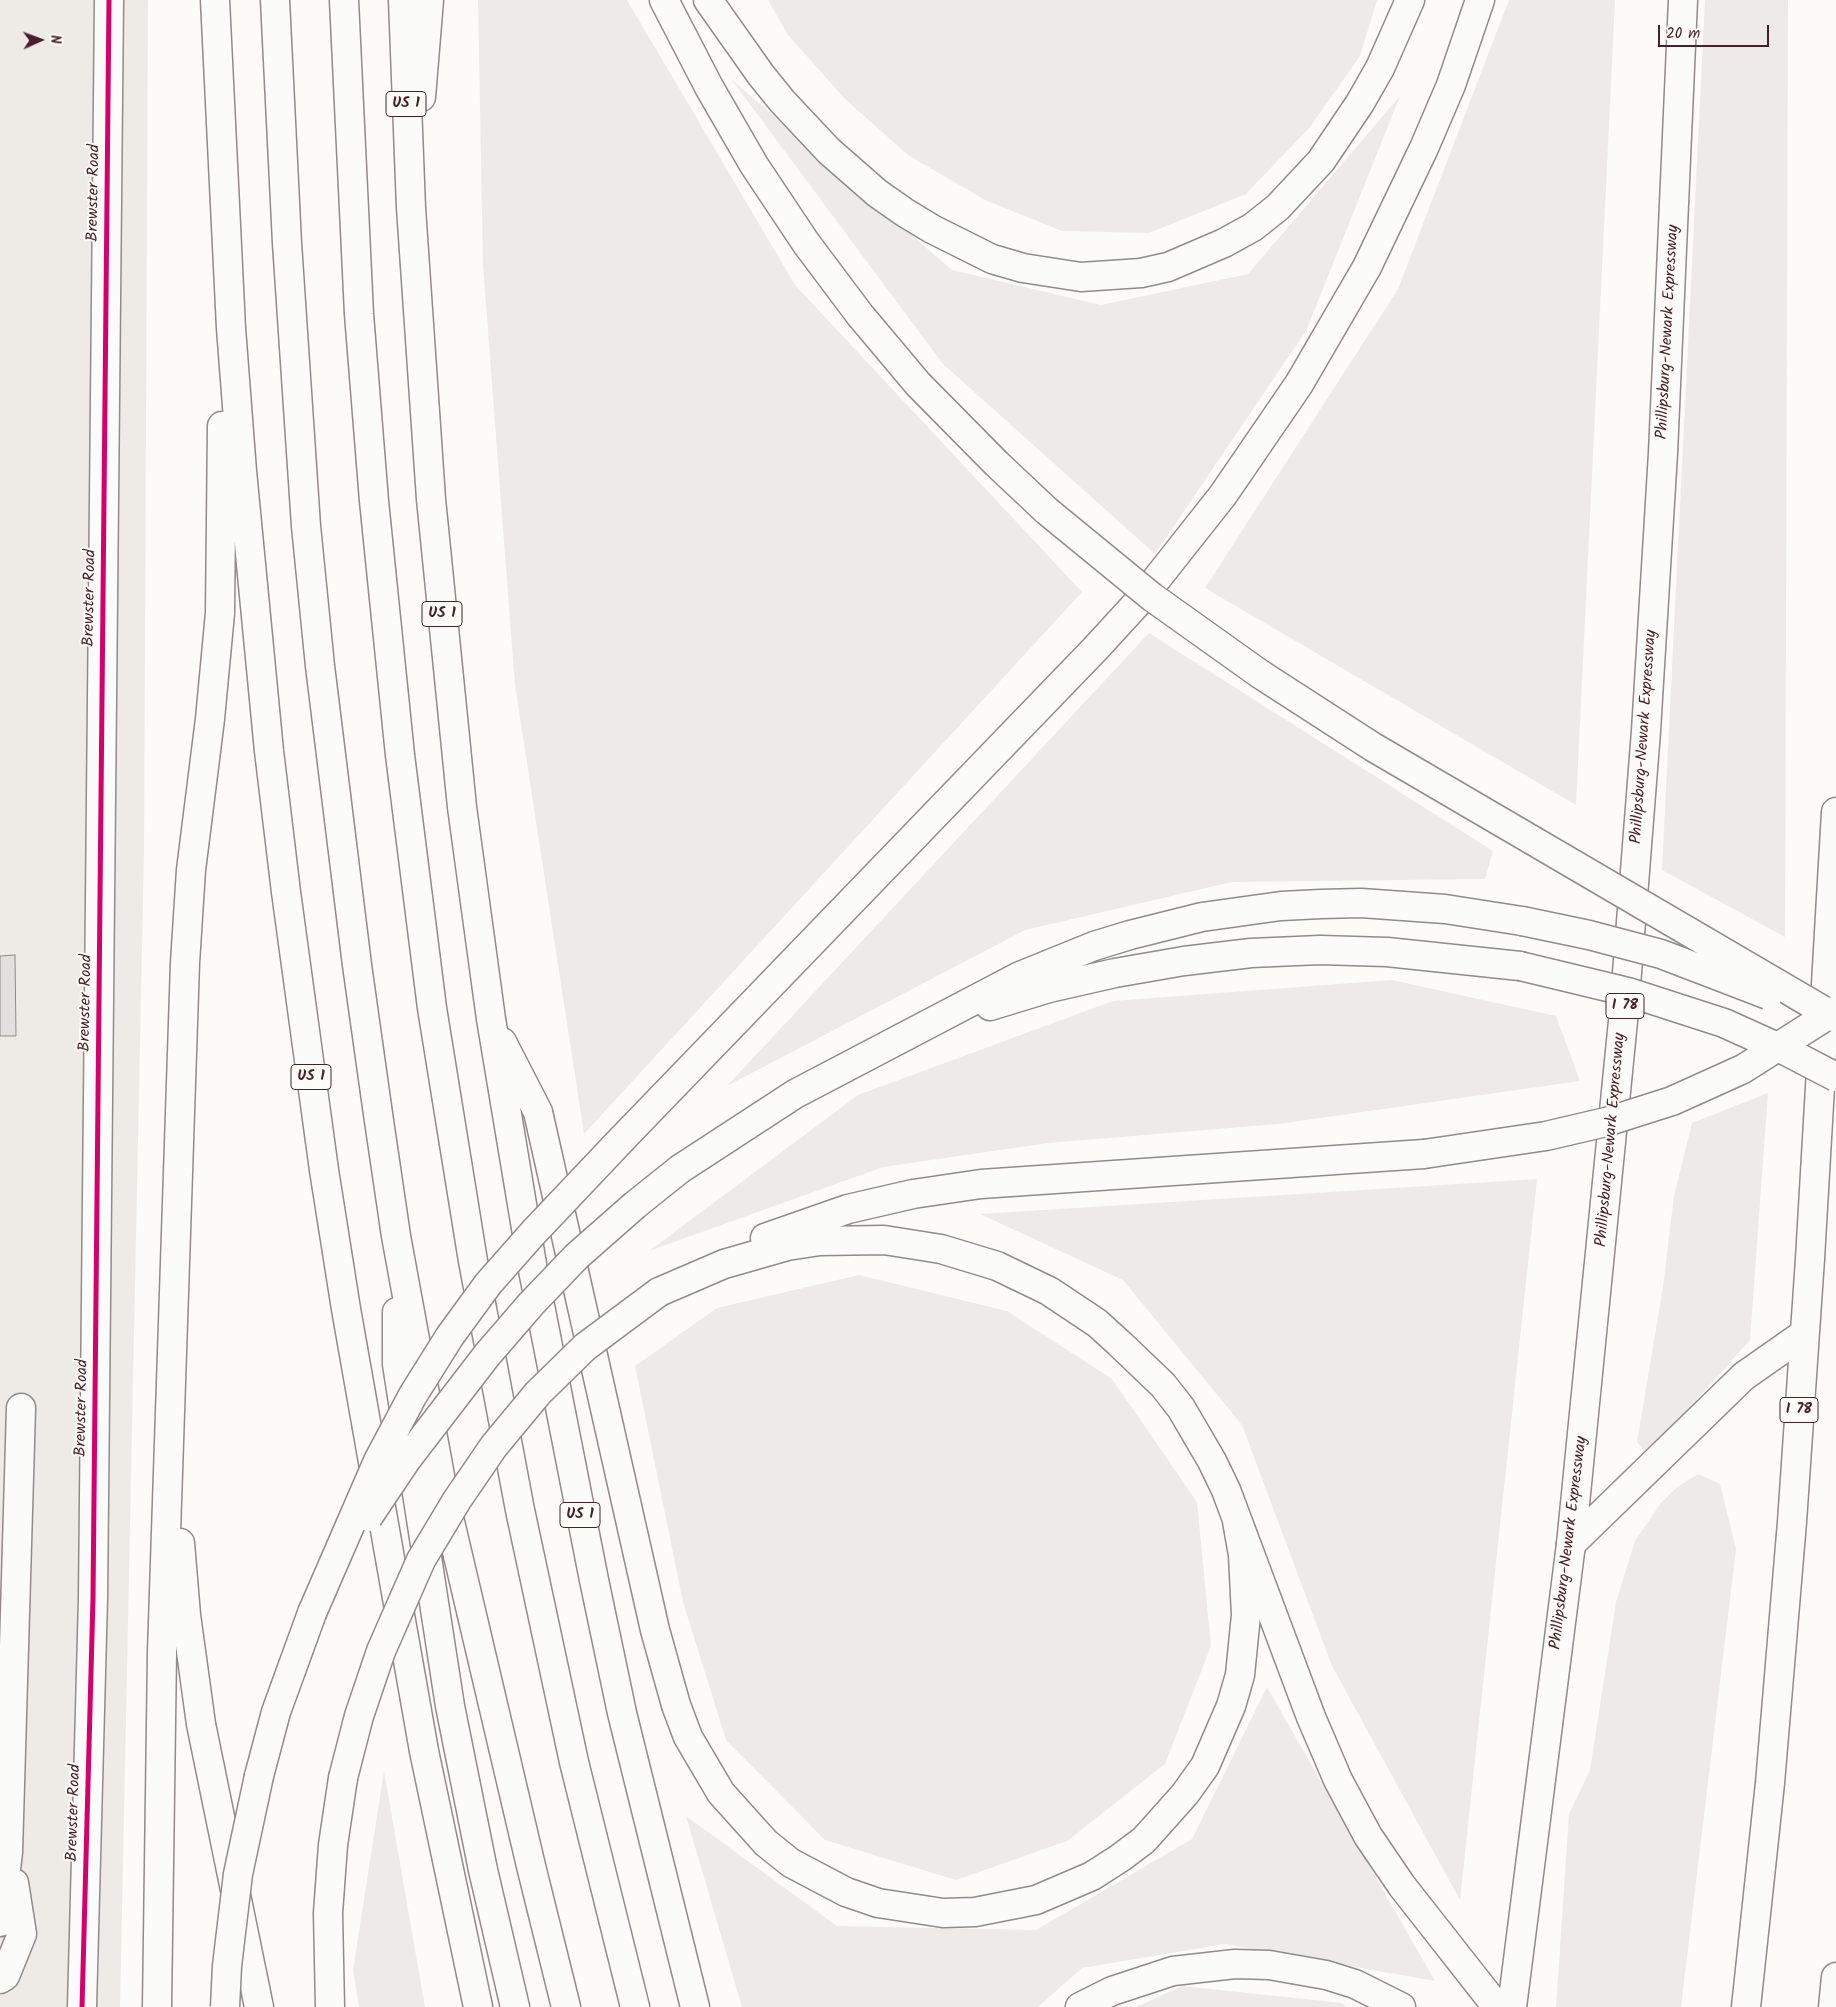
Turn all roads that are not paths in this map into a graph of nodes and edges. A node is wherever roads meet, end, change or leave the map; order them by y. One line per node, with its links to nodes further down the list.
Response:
1 (109, 0): 34 (main road, Brewster Road)
2 (215, 0): 12 (main road, US 1)
3 (275, 0): 21 (main road)
4 (344, 0): 43 (main road)
5 (403, 0): 13 (main road, US 1)
6 (429, 0): 13 (main road)
7 (664, 0): 16 (main road, bridge)
8 (708, 0): 9 (main road)
9 (1410, 0)
10 (1480, 0): 28 (main road, bridge)
11 (1683, 0): 27 (main road, Phillipsburg-Newark Expressway / I 78)
12 (224, 189): 24 (main road); 31 (main road, US 1)
13 (411, 208): 17 (main road, US 1)
14 (1836, 812): 23 (main road, I 78)
15 (1836, 1010): 22 (main road, bridge)
16 (1836, 1018)
17 (491, 1019): 26 (main road); 44 (main road, US 1)
18 (1836, 1024): 19 (main road, bridge)
19 (858, 1059): 20 (main road, bridge); 28 (main road, bridge)
20 (1836, 1077)
21 (396, 1236): 41 (main road); 42 (main road)
22 (659, 1292): 26 (main road); 38 (main road, bridge)
23 (1804, 1334): 27 (main road); 49 (main road, I 78)
24 (170, 1381): 35 (main road); 37 (main road)
25 (21, 1408): 29 (main road)
26 (1237, 1521): 47 (main road)
27 (1571, 1544): 48 (main road, Phillipsburg-Newark Expressway / I 78)
28 (312, 1613): 36 (main road, bridge)
29 (8, 1852): 30 (main road); 33 (main road)
30 (0, 1922)
31 (466, 1957): 39 (main road); 40 (main road, US 1)
32 (1836, 1977): 50 (main road)
33 (0, 1979)
34 (82, 2007)
35 (157, 2007)
36 (225, 2007)
37 (259, 2007)
38 (330, 2007)
39 (468, 2007)
40 (478, 2007)
41 (514, 2007)
42 (566, 2007)
43 (635, 2007)
44 (695, 2007)
45 (1080, 2007): 46 (main road)
46 (1401, 2007)
47 (1497, 2007)
48 (1512, 2007)
49 (1746, 2007)
50 (1832, 2007)

